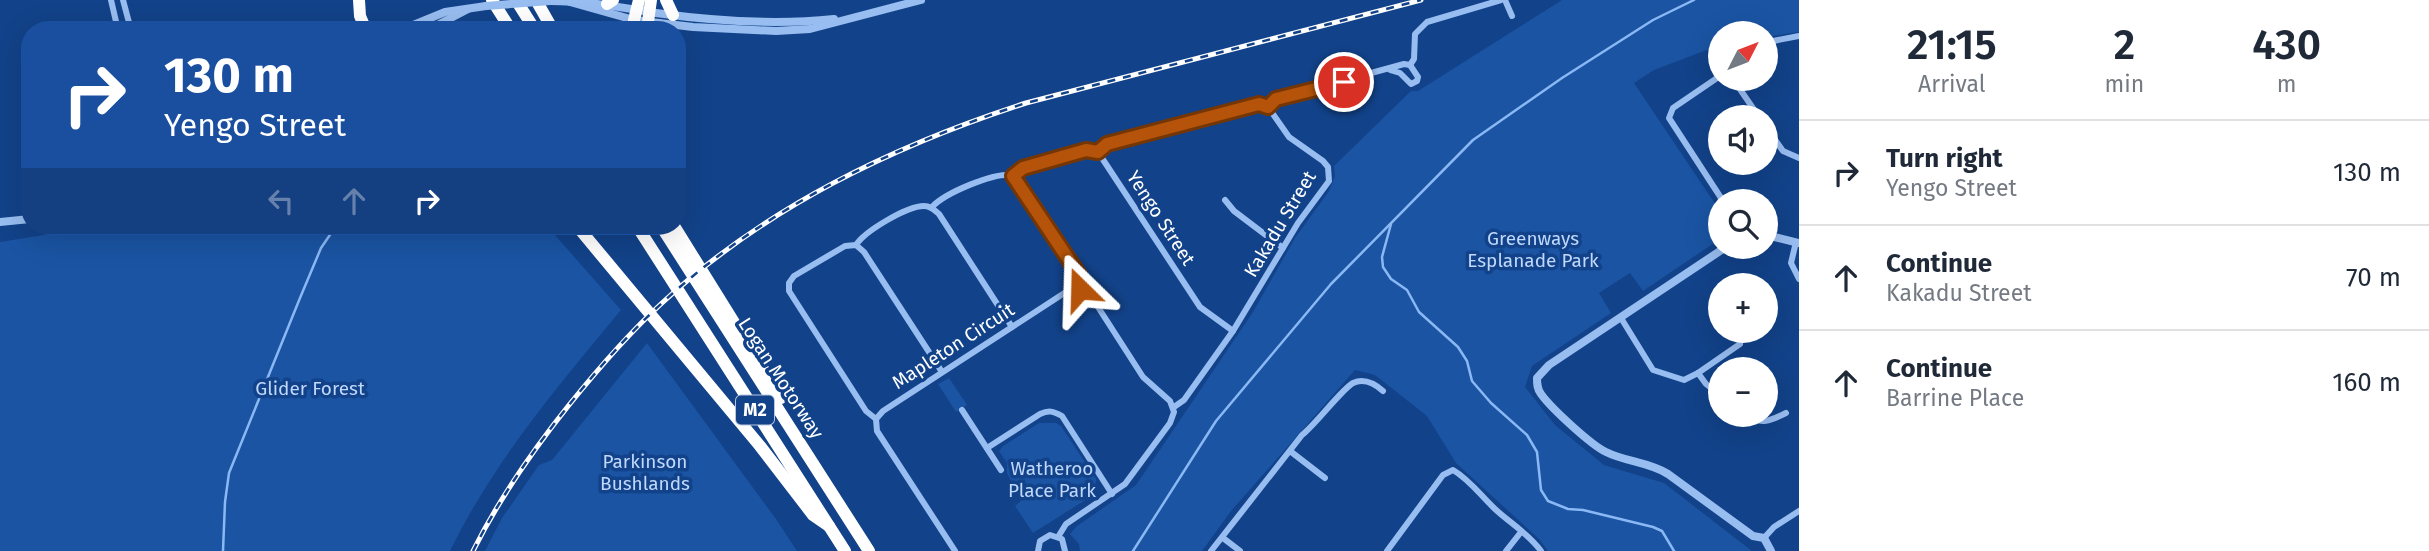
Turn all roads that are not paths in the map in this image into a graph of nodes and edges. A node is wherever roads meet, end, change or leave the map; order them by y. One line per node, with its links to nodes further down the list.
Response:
1 (111, 0): 17 (street)
2 (123, 0): 18 (street)
3 (359, 0): 19 (highway)
4 (516, 0): 23 (highway)
5 (666, 0): 14 (highway)
6 (921, 0): 15 (street)
7 (1503, 0): 16 (street); 27 (street)
8 (543, 1): 9 (street); 11 (street, bridge); 24 (highway)
9 (570, 2): 10 (street); 13 (street)
10 (610, 2): 13 (street)
11 (489, 3): 12 (street); 22 (highway)
12 (468, 9): 20 (street); 21 (street)
13 (643, 11): 14 (street); 15 (street)
14 (673, 15): 15 (street)
15 (864, 16)
16 (1513, 16)
17 (116, 21)
18 (129, 21)
19 (363, 21)
20 (421, 21)
21 (445, 21)
22 (504, 21)
23 (529, 21)
24 (550, 21)
25 (1799, 36): 26 (street)
26 (1778, 40)
27 (1410, 65): 28 (street); 28 (street)
28 (1390, 70): 30 (street)
29 (1708, 84): 35 (street)
30 (1268, 107): 32 (street); 47 (street, Kakadu Street)
31 (1778, 145): 33 (street)
32 (1098, 152): 34 (street); 53 (street, Yengo Street)
33 (1799, 158)
34 (1013, 176): 37 (street); 50 (street)
35 (1715, 189)
36 (1225, 200): 47 (street)
37 (932, 207): 46 (street); 52 (street)
38 (21, 220): 39 (street)
39 (0, 222)
40 (584, 235): 71 (highway)
41 (643, 235): 71 (highway, Logan Motorway / M2)
42 (667, 235): 68 (highway, Logan Motorway / M2)
43 (680, 235): 68 (highway)
44 (1778, 238): 45 (street)
45 (1797, 242): 49 (street)
46 (856, 245): 55 (street); 63 (street)
47 (1283, 248): 53 (street, Kakadu Street)
48 (1708, 259): 51 (street)
49 (1799, 279)
50 (1080, 289): 52 (street, Mapleton Circuit); 59 (street)
51 (1621, 318): 56 (street); 75 (street)
52 (1012, 327): 55 (street, Mapleton Circuit)
53 (1233, 331): 59 (street, Kakadu Street)
54 (1740, 344): 56 (street)
55 (942, 372): 63 (street, Mapleton Circuit)
56 (1698, 373): 57 (street)
57 (1708, 386)
58 (1383, 391): 65 (street)
59 (1174, 407): 69 (street)
60 (962, 410): 64 (street)
61 (1786, 413): 62 (street)
62 (1778, 416)
63 (876, 419): 78 (street)
64 (987, 448): 66 (street); 69 (street)
65 (1290, 451): 67 (street); 74 (street)
66 (1001, 470)
67 (1325, 478)
68 (832, 493): 77 (highway, Logan Motorway / M2)
69 (1112, 494): 73 (street)
70 (1799, 511): 75 (street)
71 (828, 526): 76 (highway, Logan Motorway / M2)
72 (1521, 532): 83 (street); 84 (street); 85 (street)
73 (1058, 537): 79 (street); 80 (street)
74 (1223, 538): 81 (street); 82 (street)
75 (1764, 538): 86 (street)
76 (845, 551)
77 (869, 551)
78 (955, 551)
79 (1038, 551)
80 (1065, 551)
81 (1211, 551)
82 (1240, 551)
83 (1387, 551)
84 (1506, 551)
85 (1541, 551)
86 (1771, 551)

